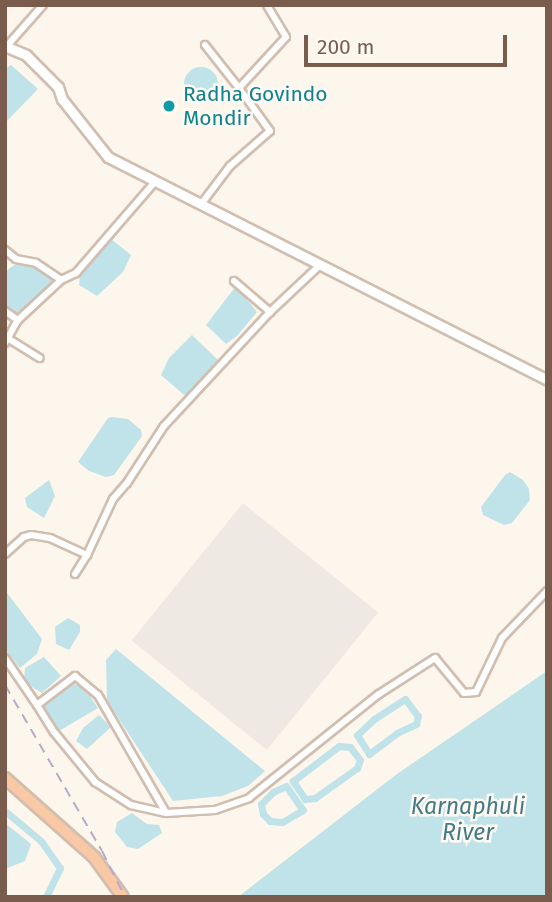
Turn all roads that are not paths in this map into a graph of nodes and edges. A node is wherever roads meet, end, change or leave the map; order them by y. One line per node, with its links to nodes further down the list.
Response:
1 (43, 5): 4 (street)
2 (267, 5): 5 (street)
3 (205, 45): 5 (street)
4 (6, 46): 6 (main road)
5 (239, 88): 7 (street)
6 (154, 183): 7 (main road); 10 (street)
7 (202, 203): 9 (main road)
8 (5, 250): 10 (street)
9 (320, 265): 13 (street); 17 (main road)
10 (61, 280): 14 (street)
11 (234, 281): 13 (street)
12 (5, 311): 14 (street)
13 (270, 312): 19 (street)
14 (18, 320): 15 (street)
15 (7, 341): 16 (street)
16 (39, 358)
17 (547, 380)
18 (5, 554): 19 (street)
19 (87, 555): 20 (street)
20 (75, 574)
21 (547, 591): 25 (street)
22 (5, 658): 23 (street)
23 (37, 705): 25 (street); 25 (street)
24 (5, 778): 26 (highway)
25 (166, 813)
26 (123, 897)

